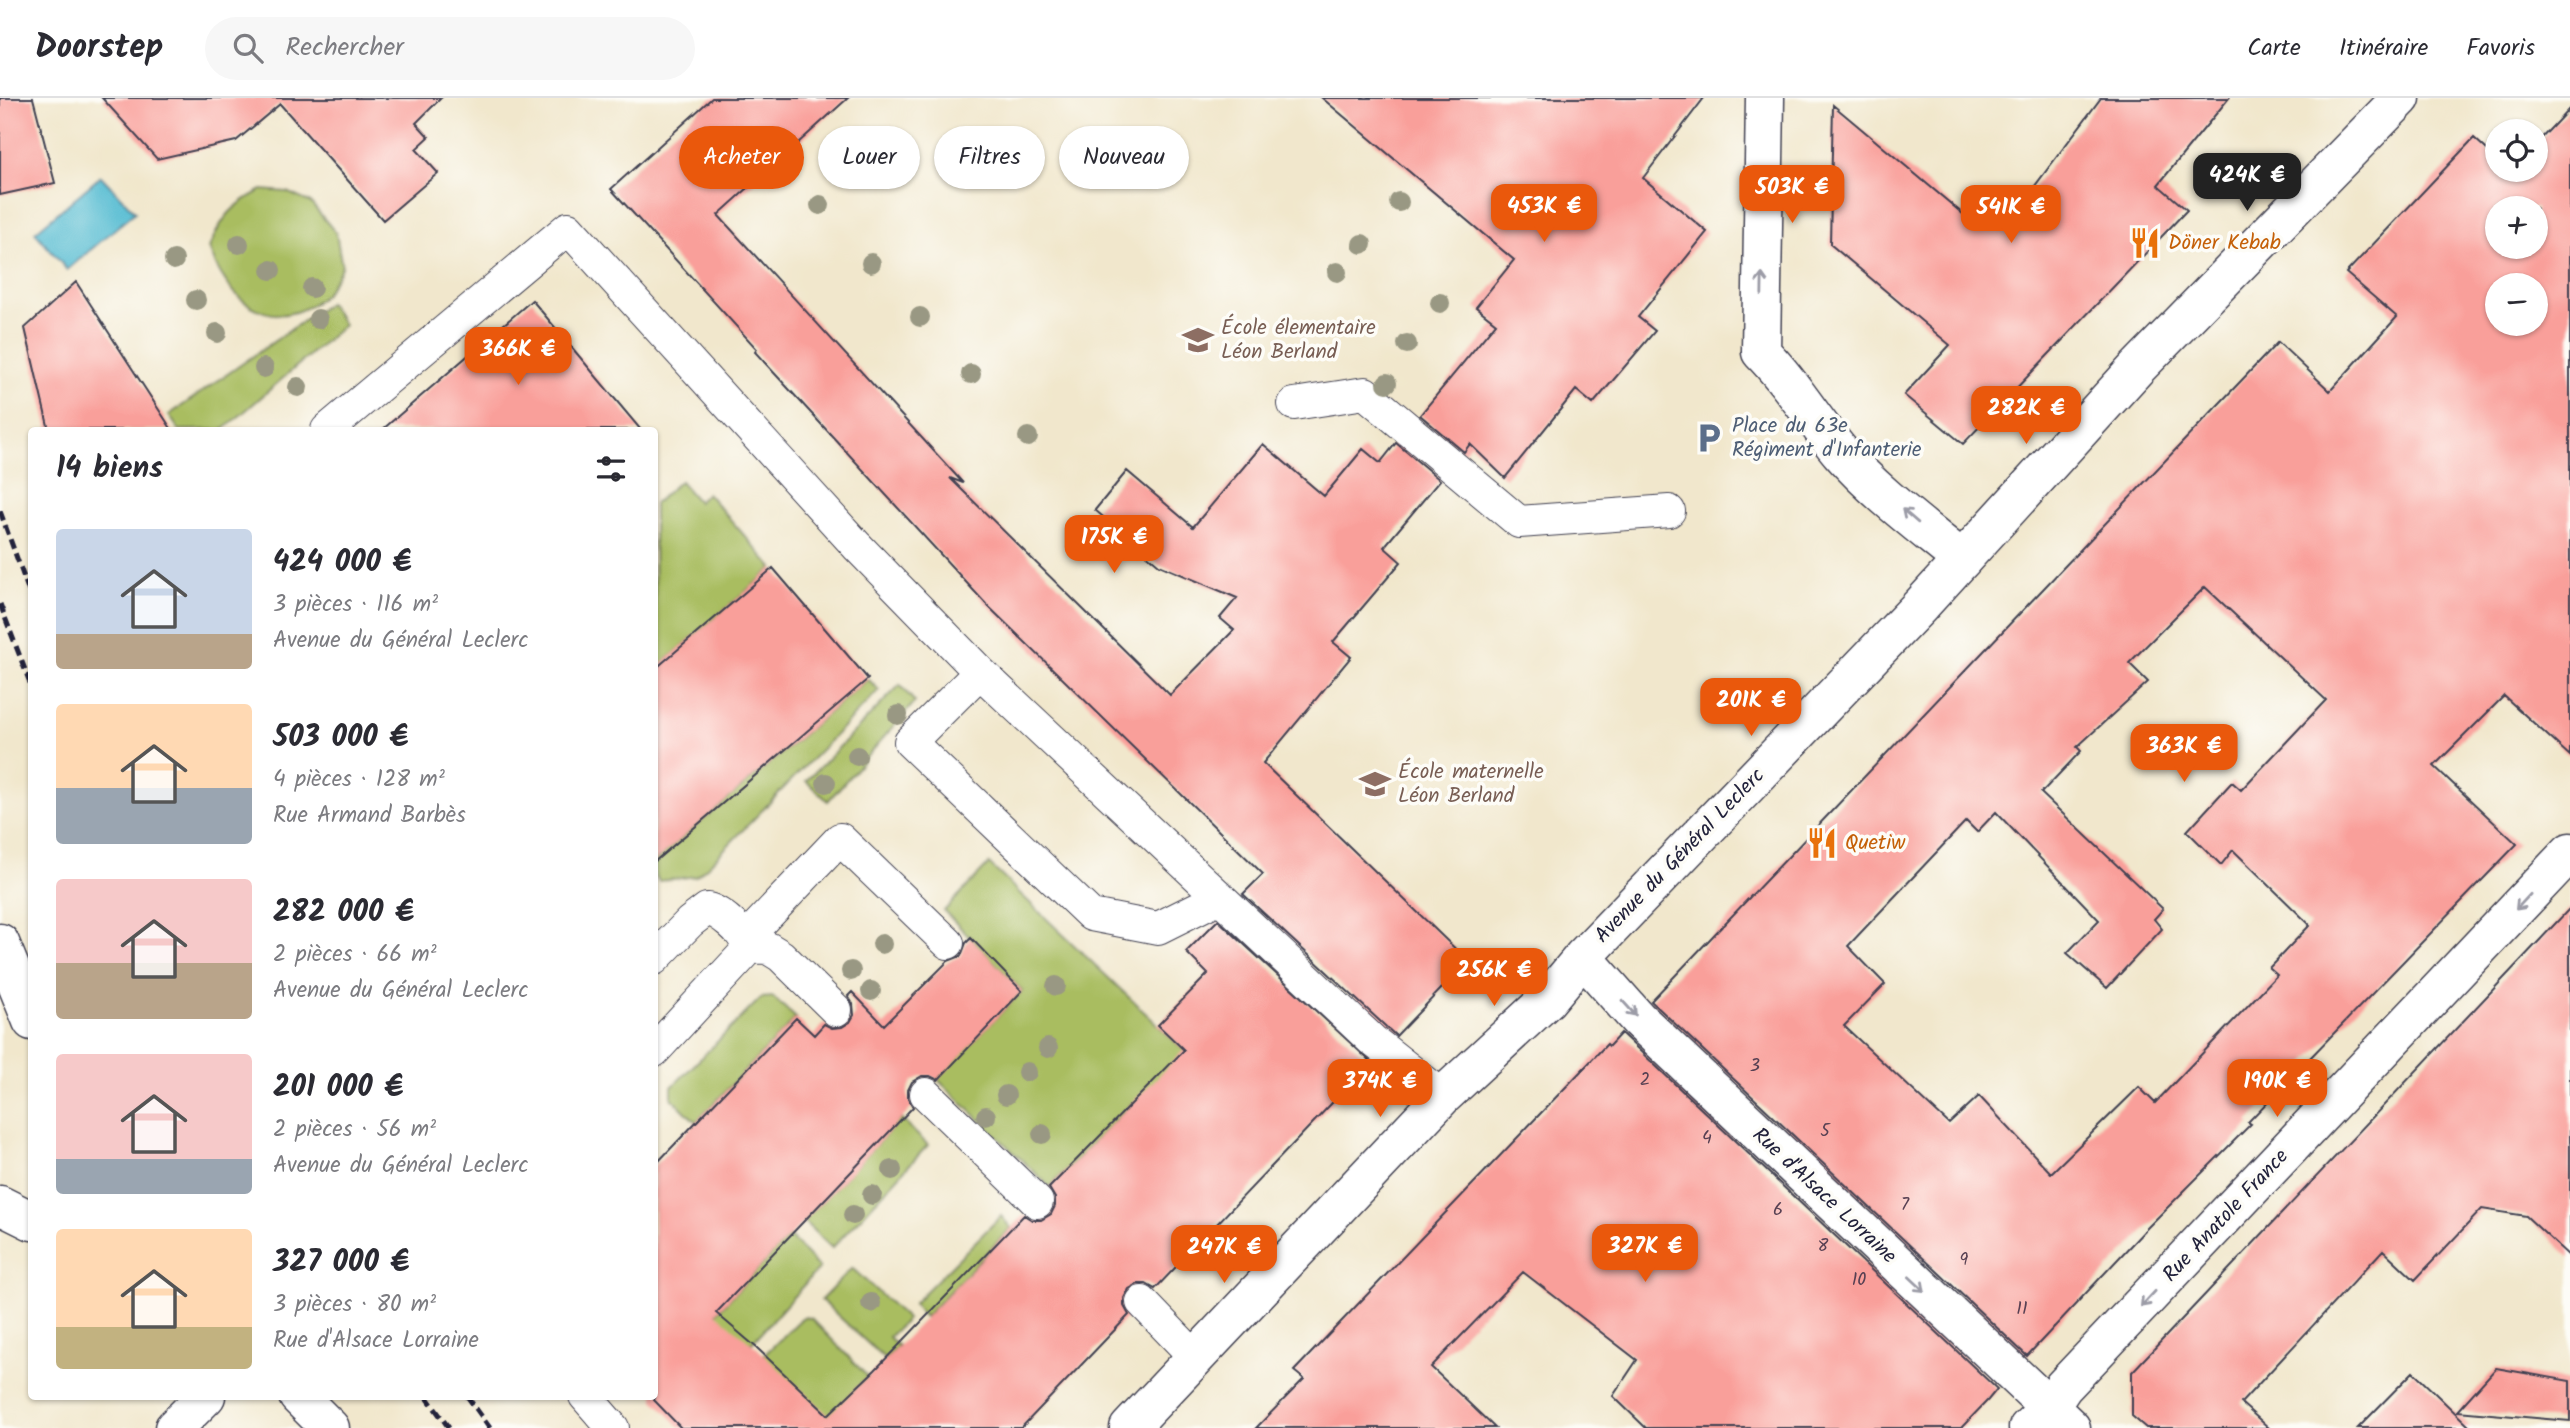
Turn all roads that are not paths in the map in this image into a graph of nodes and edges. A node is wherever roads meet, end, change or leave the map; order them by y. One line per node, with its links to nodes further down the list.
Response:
1 (1765, 98): 6 (street, one-way to 1)
2 (2401, 98): 6 (street, Avenue du Général Leclerc)
3 (1294, 404): 5 (lane)
4 (331, 427): 7 (lane)
5 (1669, 511)
6 (1962, 560): 14 (street, Avenue du Général Leclerc)
7 (980, 672): 9 (lane); 9 (lane)
8 (2570, 852): 28 (street, Rue Anatole France, one-way to 28)
9 (1220, 897): 19 (lane)
10 (0, 943): 16 (street)
11 (746, 943): 12 (lane); 13 (lane); 15 (lane); 17 (lane)
12 (948, 943)
13 (658, 955)
14 (1583, 957): 19 (street, Avenue du Général Leclerc); 28 (street, Rue d'Alsace Lorraine, one-way to 28)
15 (836, 1010)
16 (28, 1011)
17 (658, 1047)
18 (926, 1094): 20 (lane)
19 (1443, 1096): 24 (street, Avenue du Général Leclerc)
20 (1037, 1202)
21 (0, 1205): 22 (street)
22 (28, 1219)
23 (1142, 1303): 24 (lane)
24 (1196, 1358): 32 (street, Avenue du Général Leclerc)
25 (202, 1400): 29 (street)
26 (302, 1400): 30 (street)
27 (588, 1400): 31 (lane)
28 (2049, 1421)
29 (174, 1428)
30 (330, 1428)
31 (612, 1428)
32 (1129, 1428)

